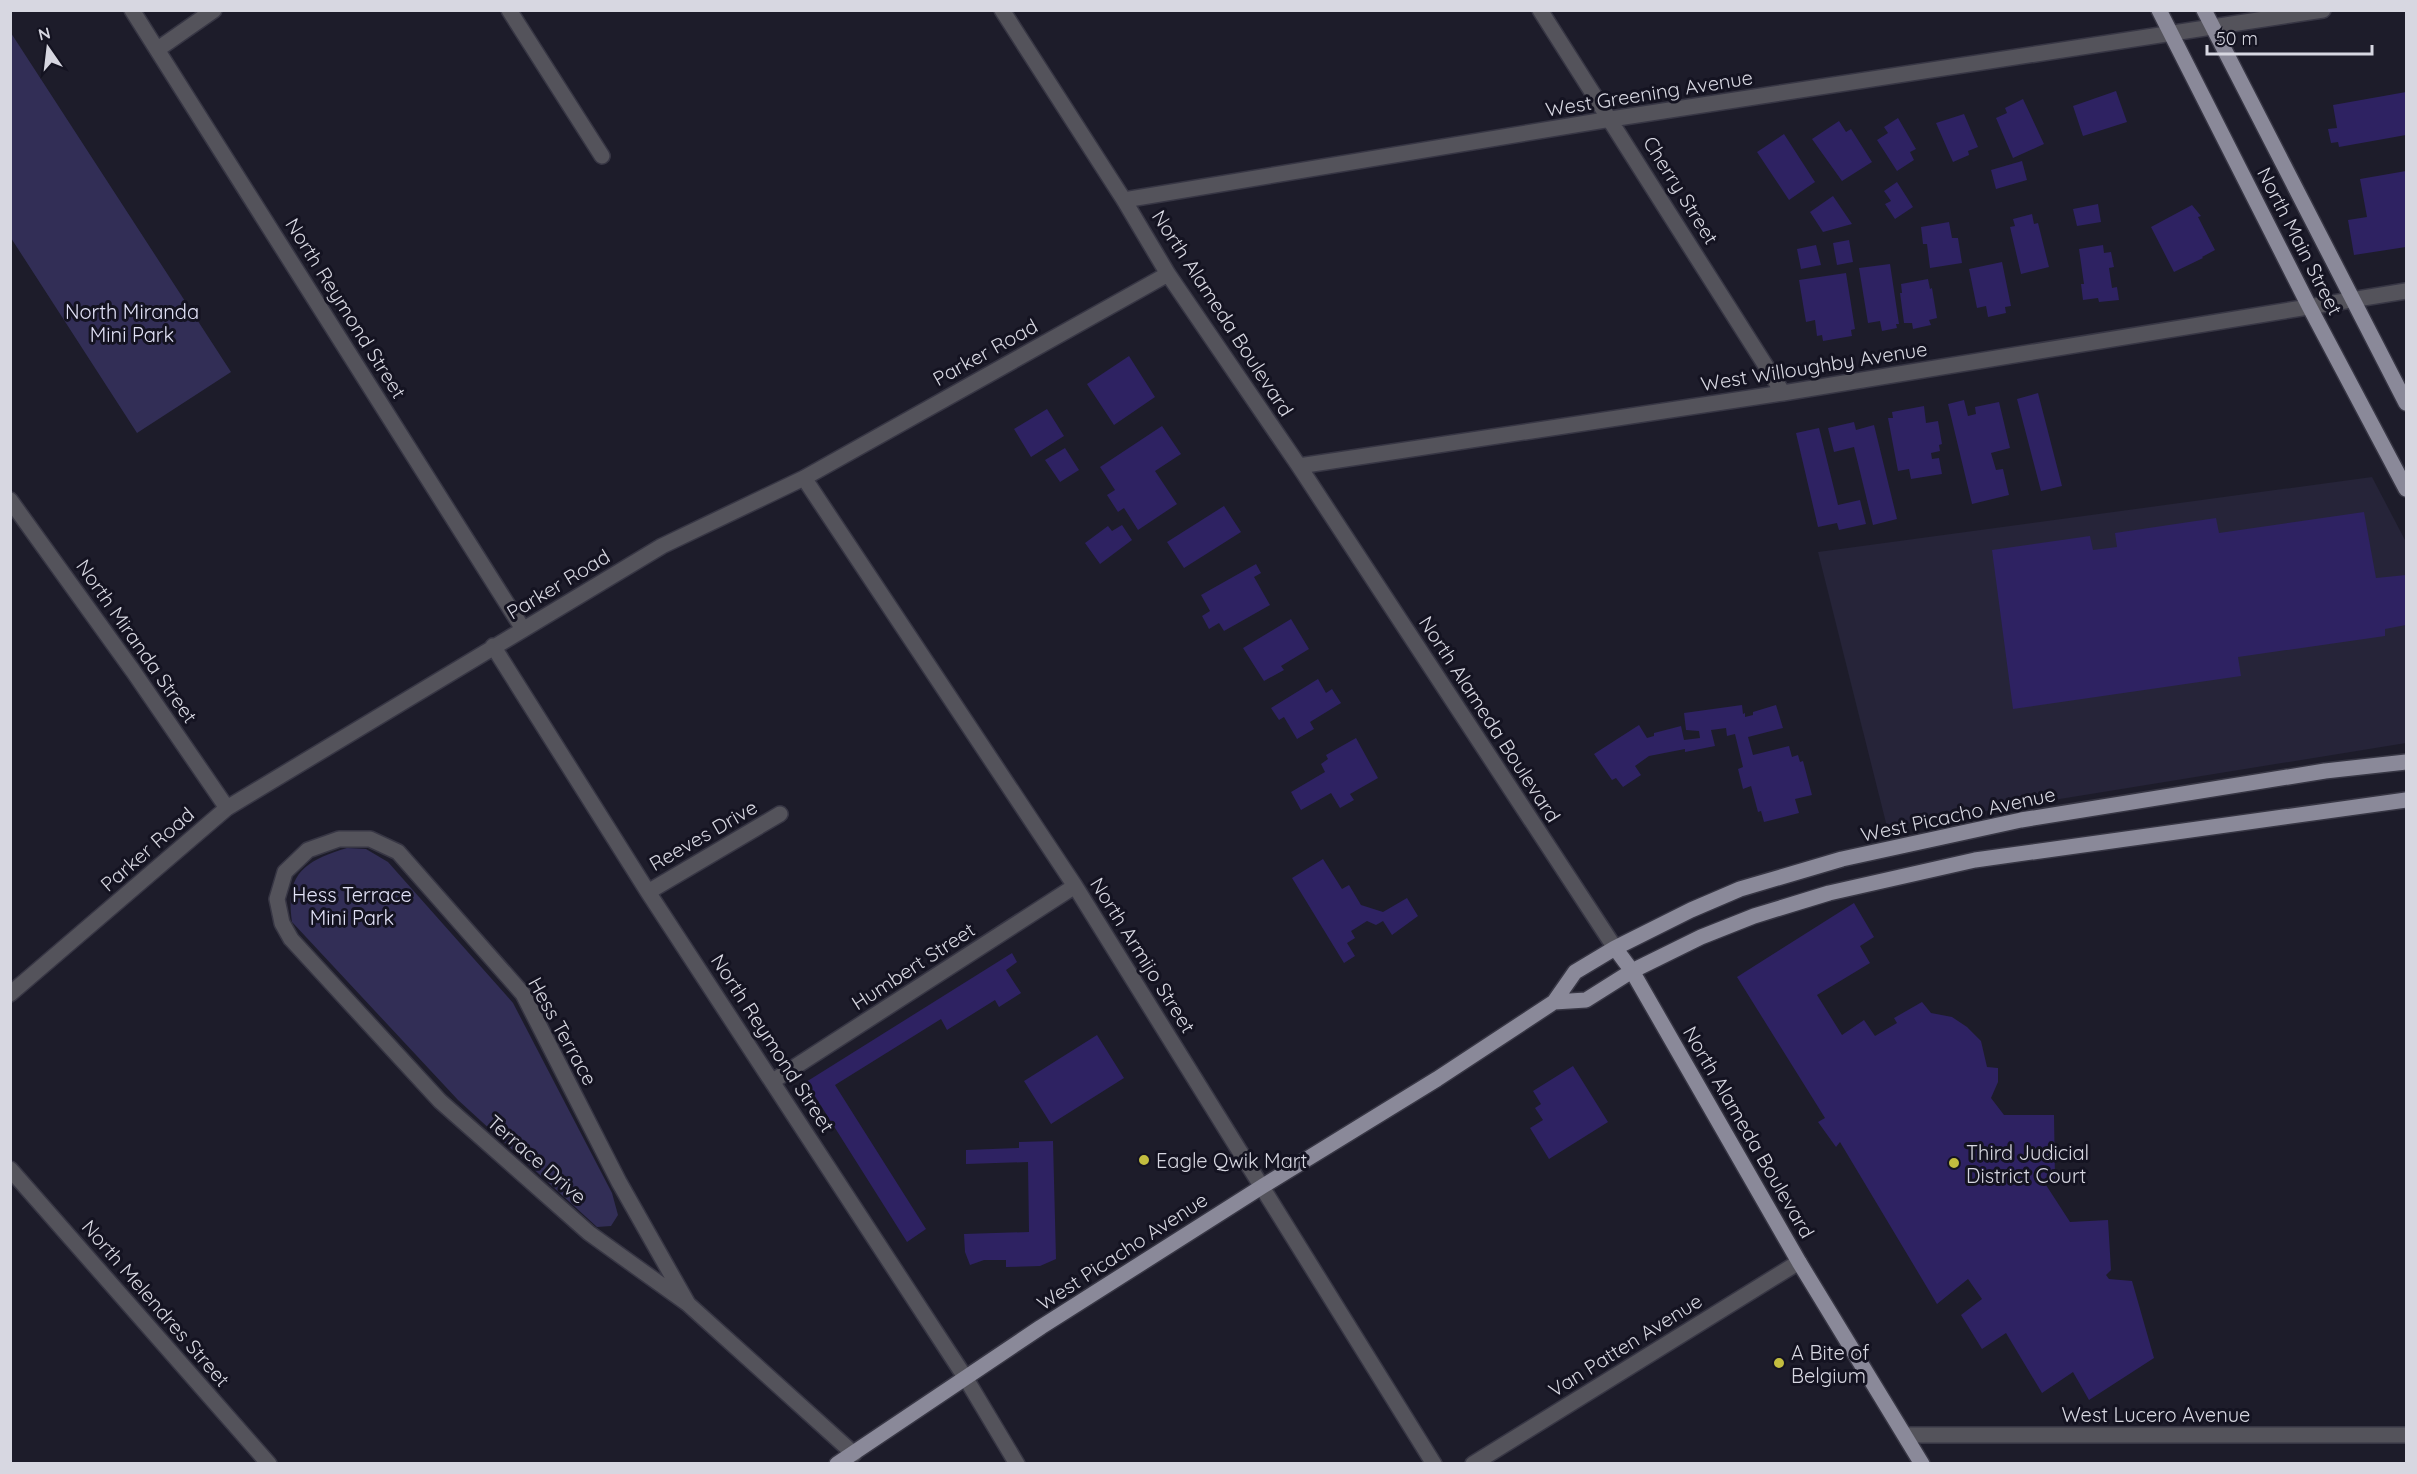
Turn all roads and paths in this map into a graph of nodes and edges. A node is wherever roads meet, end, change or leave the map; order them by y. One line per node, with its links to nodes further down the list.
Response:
1 (132, 10): 11 (street, North Reymond Street)
2 (214, 10): 11 (street)
3 (509, 10): 13 (street)
4 (1002, 10): 14 (street, North Alameda Boulevard)
5 (1540, 10): 12 (street, Cherry Street)
6 (2159, 10): 10 (main road, North Main Street)
7 (2204, 10): 9 (main road, North Main Street)
8 (2323, 10): 9 (street, West Greening Avenue)
9 (2213, 27): 10 (street, West Greening Avenue); 17 (main road, North Main Street)
10 (2176, 32): 12 (street, West Greening Avenue); 18 (main road, North Main Street)
11 (158, 49): 25 (street, North Reymond Street)
12 (1611, 119): 14 (street, West Greening Avenue); 19 (street, Cherry Street)
13 (602, 156)
14 (1124, 200): 15 (street, North Alameda Boulevard)
15 (1168, 274): 21 (street, North Alameda Boulevard); 22 (street, Parker Road)
16 (2406, 291): 17 (street, West Willoughby Avenue)
17 (2352, 300): 18 (street, West Willoughby Avenue); 20 (main road, North Main Street)
18 (2309, 306): 19 (street, West Willoughby Avenue); 23 (main road, North Main Street)
19 (1783, 393): 21 (street, West Willoughby Avenue)
20 (2406, 404)
21 (1299, 466): 34 (street, North Alameda Boulevard)
22 (804, 478): 25 (street, Parker Road); 32 (street, North Armijo Street)
23 (2406, 489)
24 (10, 500): 29 (street, North Miranda Street)
25 (523, 629): 26 (street, Parker Road)
26 (493, 646): 29 (street, Parker Road); 33 (street, North Reymond Street)
27 (2406, 760): 34 (main road, West Picacho Avenue)
28 (2406, 800): 35 (main road, West Picacho Avenue)
29 (227, 808): 36 (street, Parker Road)
30 (780, 814): 33 (street, Reeves Drive)
31 (308, 850): 42 (street, Hess Terrace); 42 (street, Terrace Drive)
32 (1075, 886): 38 (street, Humbert Street); 40 (street, North Armijo Street)
33 (648, 892): 38 (street, North Reymond Street)
34 (1615, 948): 35 (main road, North Alameda Boulevard); 37 (main road, West Picacho Avenue)
35 (1632, 971): 37 (main road, West Picacho Avenue); 41 (main road, North Alameda Boulevard)
36 (10, 994)
37 (1554, 1002): 40 (main road, West Picacho Avenue)
38 (773, 1081): 43 (street, North Reymond Street)
39 (10, 1169): 47 (street, North Melendres Street)
40 (1263, 1186): 43 (main road, West Picacho Avenue); 50 (street, North Armijo Street)
41 (1799, 1262): 44 (main road, North Alameda Boulevard); 51 (street, Van Patten Avenue)
42 (688, 1304): 46 (street, Terrace Drive)
43 (965, 1377): 46 (main road, West Picacho Avenue); 49 (street, North Reymond Street)
44 (1906, 1435): 45 (street, West Lucero Avenue); 52 (main road, North Alameda Boulevard)
45 (2406, 1435)
46 (854, 1454): 48 (main road, West Picacho Avenue)
47 (269, 1464)
48 (837, 1464)
49 (1017, 1464)
50 (1434, 1464)
51 (1473, 1464)
52 (1922, 1464)

